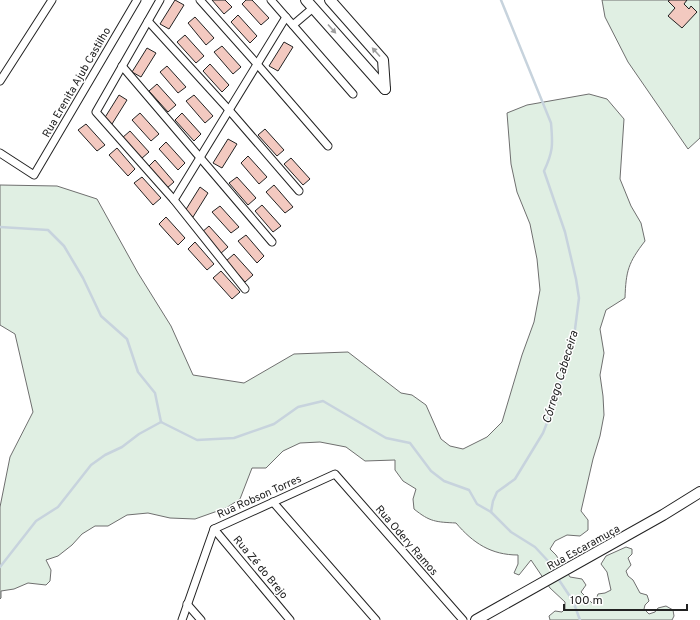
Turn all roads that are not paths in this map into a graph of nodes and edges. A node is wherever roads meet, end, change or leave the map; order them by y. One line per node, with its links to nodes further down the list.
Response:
1 (52, 0): 13 (street)
2 (137, 0): 17 (street, Rua Erenita Ajub Castilho)
3 (160, 0): 9 (street)
4 (200, 0): 11 (street)
5 (271, 0): 8 (street)
6 (330, 0): 7 (street, one-way to 6)
7 (310, 4): 10 (street)
8 (286, 17): 10 (street); 11 (street)
9 (148, 21): 12 (street); 15 (street)
10 (293, 25): 14 (street)
11 (257, 64): 15 (street); 16 (street)
12 (122, 66): 18 (street); 20 (street)
13 (0, 80)
14 (353, 94)
15 (229, 110): 18 (street); 19 (street)
16 (328, 146)
17 (0, 153)
18 (200, 157): 20 (street); 21 (street)
19 (298, 191)
20 (174, 200): 22 (street)
21 (272, 242)
22 (245, 289)
23 (335, 474): 25 (street, Rua Robson Torres); 32 (street, Rua Odery Ramos)
24 (700, 492): 33 (street, Rua Escaramuça)
25 (273, 502): 26 (street, Rua Robson Torres); 31 (street)
26 (214, 529): 27 (street, Rua Robson Torres); 30 (street, Rua Zé do Brejo)
27 (187, 604): 28 (street, Rua Robson Torres); 29 (street)
28 (182, 620)
29 (201, 620)
30 (290, 620)
31 (376, 620)
32 (463, 620)
33 (476, 620)

